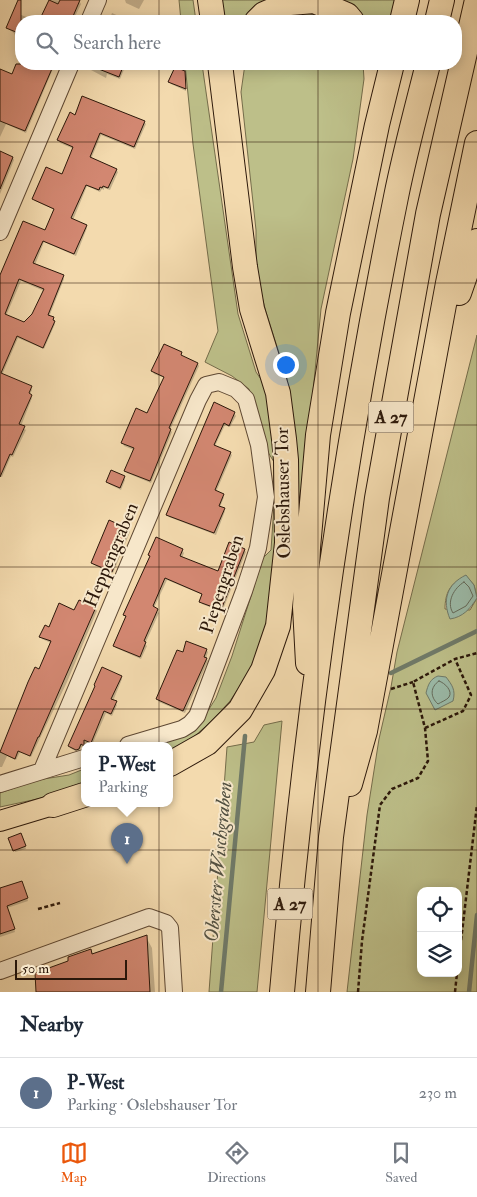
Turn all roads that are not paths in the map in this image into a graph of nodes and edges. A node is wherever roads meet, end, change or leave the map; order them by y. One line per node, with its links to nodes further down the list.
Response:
1 (98, 0): 6 (street)
2 (210, 0): 7 (highway)
3 (407, 0): 10 (highway)
4 (442, 0): 11 (highway)
5 (477, 0): 12 (highway, A 27)
6 (92, 15)
7 (212, 15)
8 (263, 15): 9 (highway)
9 (347, 15)
10 (403, 15)
11 (438, 15)
12 (462, 66)
13 (68, 70): 23 (street)
14 (221, 70): 20 (highway, Oslebshauser Tor)
15 (230, 70): 20 (highway)
16 (374, 70): 21 (highway)
17 (391, 70): 21 (highway)
18 (427, 70): 27 (highway, A 27)
19 (461, 70): 36 (highway, A 27)
20 (224, 87): 30 (highway, Oslebshauser Tor)
21 (377, 125): 27 (highway)
22 (477, 144): 25 (highway)
23 (0, 232)
24 (477, 241): 25 (highway)
25 (431, 375): 36 (highway)
26 (236, 389): 28 (street, Piepengraben); 31 (street, Heppengraben)
27 (311, 724): 39 (highway, A 27)
28 (138, 742)
29 (81, 759): 31 (street)
30 (173, 762)
31 (42, 770): 32 (street)
32 (0, 784)
33 (81, 796): 34 (highway)
34 (53, 805): 35 (main road)
35 (0, 821)
36 (332, 837): 40 (highway, A 27)
37 (0, 971): 38 (street)
38 (174, 992)
39 (282, 992)
40 (318, 992)

